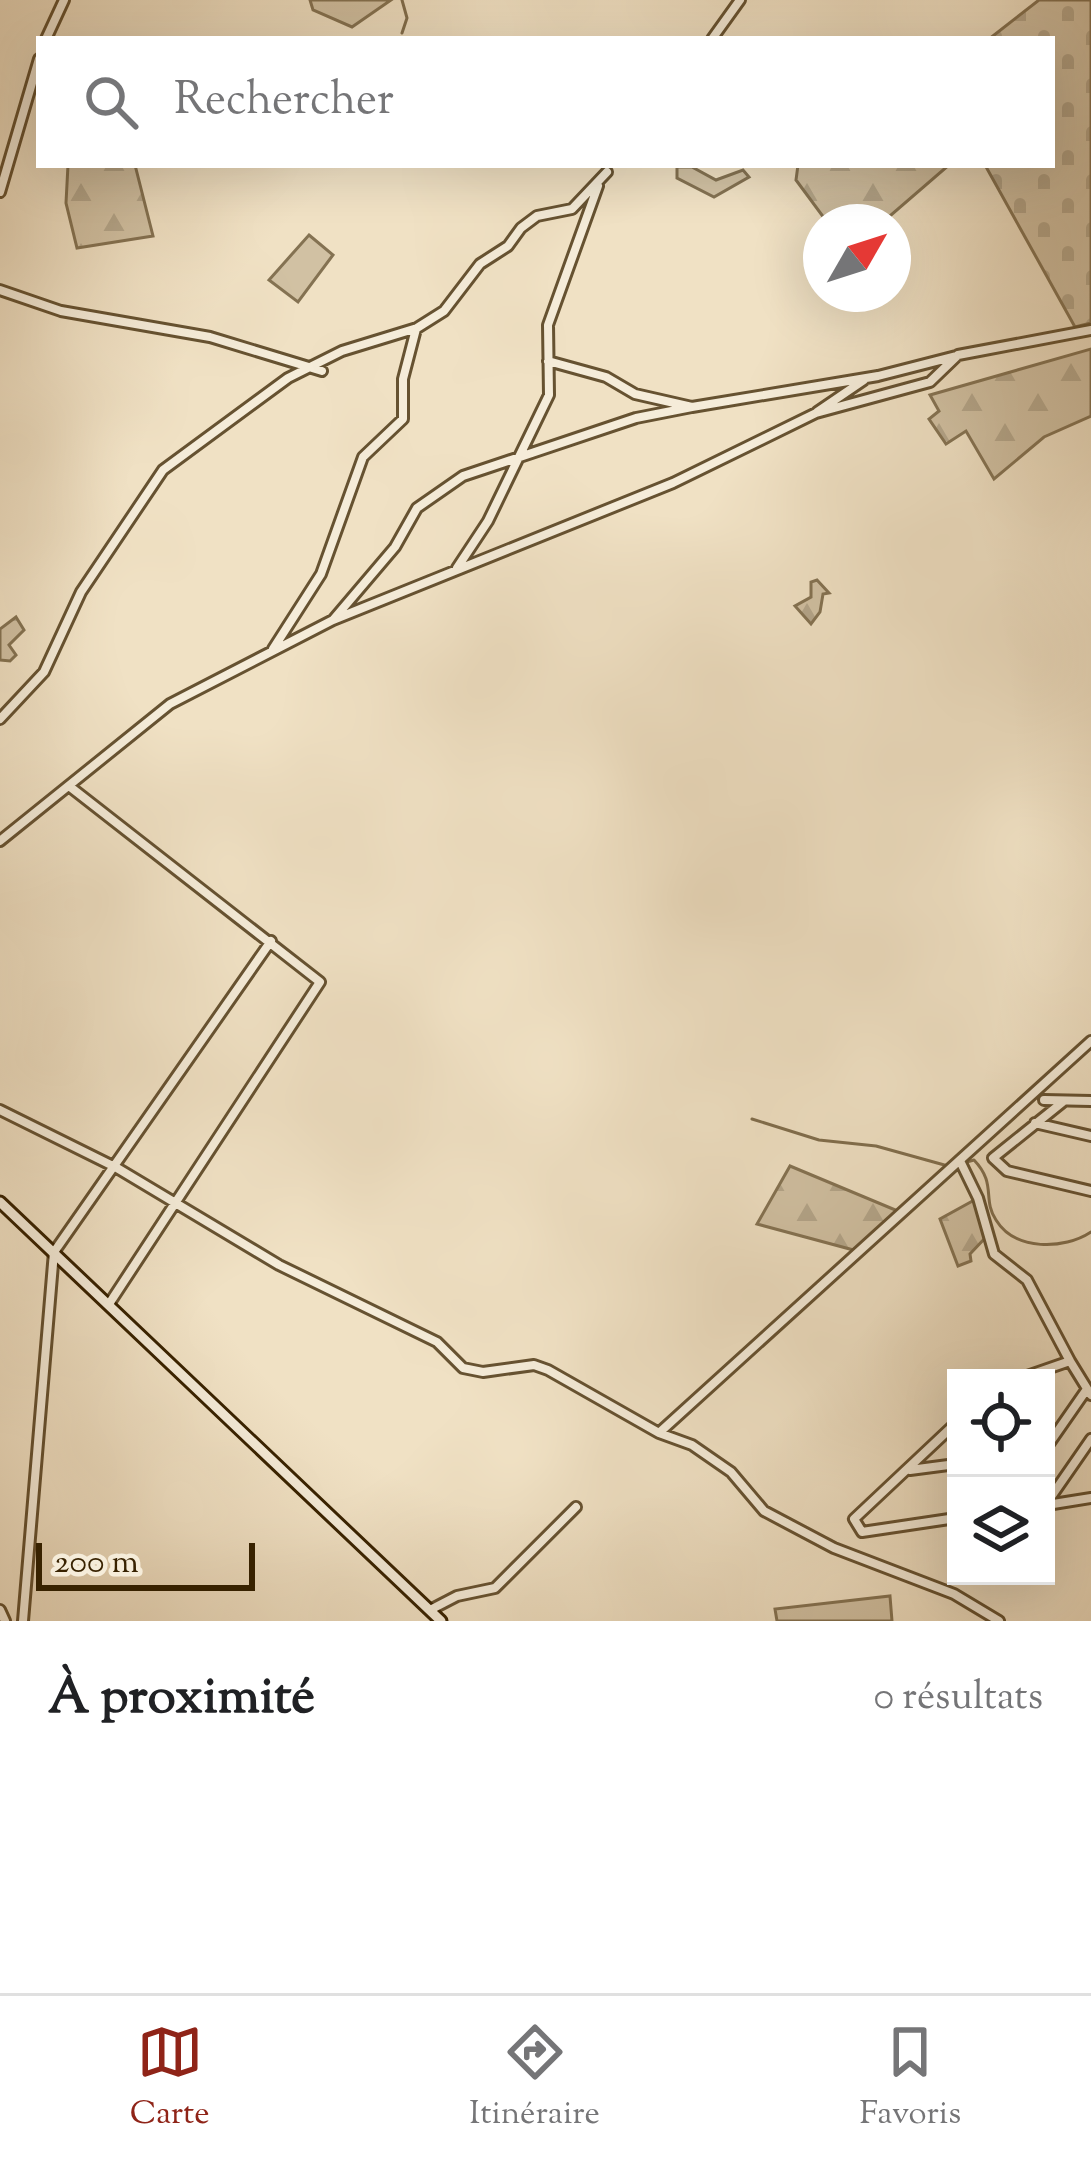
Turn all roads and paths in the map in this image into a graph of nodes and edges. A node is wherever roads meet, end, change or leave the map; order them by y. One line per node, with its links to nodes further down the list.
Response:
1 (64, 0): 3 (street)
2 (740, 0): 4 (street)
3 (47, 36)
4 (714, 36)
5 (36, 68): 7 (street)
6 (610, 169): 9 (street); 12 (street)
7 (0, 192)
8 (0, 290): 13 (street)
9 (417, 328): 13 (street); 21 (street)
10 (1091, 330): 11 (street)
11 (958, 355): 15 (street); 17 (street)
12 (548, 361): 16 (street); 18 (street)
13 (311, 367): 14 (street); 22 (street)
14 (322, 371)
15 (868, 377): 16 (street); 17 (street)
16 (692, 407): 18 (street)
17 (816, 413): 19 (street)
18 (514, 459): 19 (street); 20 (street)
19 (455, 570): 20 (street)
20 (333, 620): 21 (street)
21 (272, 652): 23 (street)
22 (0, 719)
23 (69, 786): 24 (street); 25 (street)
24 (0, 842)
25 (272, 941): 34 (street); 36 (street)
26 (1091, 1041): 33 (street)
27 (1044, 1100): 28 (street)
28 (1064, 1101): 29 (street); 31 (street)
29 (1091, 1101)
30 (0, 1110): 34 (street)
31 (1035, 1123): 32 (street); 35 (street)
32 (1091, 1136)
33 (961, 1163): 40 (street); 44 (street)
34 (117, 1168): 36 (street); 38 (street)
35 (1091, 1191)
36 (174, 1200): 39 (street); 44 (street)
37 (0, 1202): 38 (main road)
38 (54, 1252): 39 (main road); 57 (street)
39 (109, 1304): 55 (main road)
40 (1070, 1361): 41 (street); 42 (street)
41 (1047, 1369)
42 (1089, 1392): 45 (street)
43 (947, 1431): 48 (street)
44 (659, 1433): 59 (street)
45 (1055, 1436)
46 (1091, 1438): 49 (street)
47 (947, 1465): 48 (street)
48 (906, 1470): 53 (street)
49 (1055, 1491)
50 (1091, 1498): 51 (street)
51 (1055, 1503)
52 (576, 1508): 55 (street)
53 (947, 1519)
54 (0, 1610): 56 (street)
55 (430, 1610): 58 (main road)
56 (4, 1621)
57 (22, 1621)
58 (441, 1621)
59 (998, 1621)

